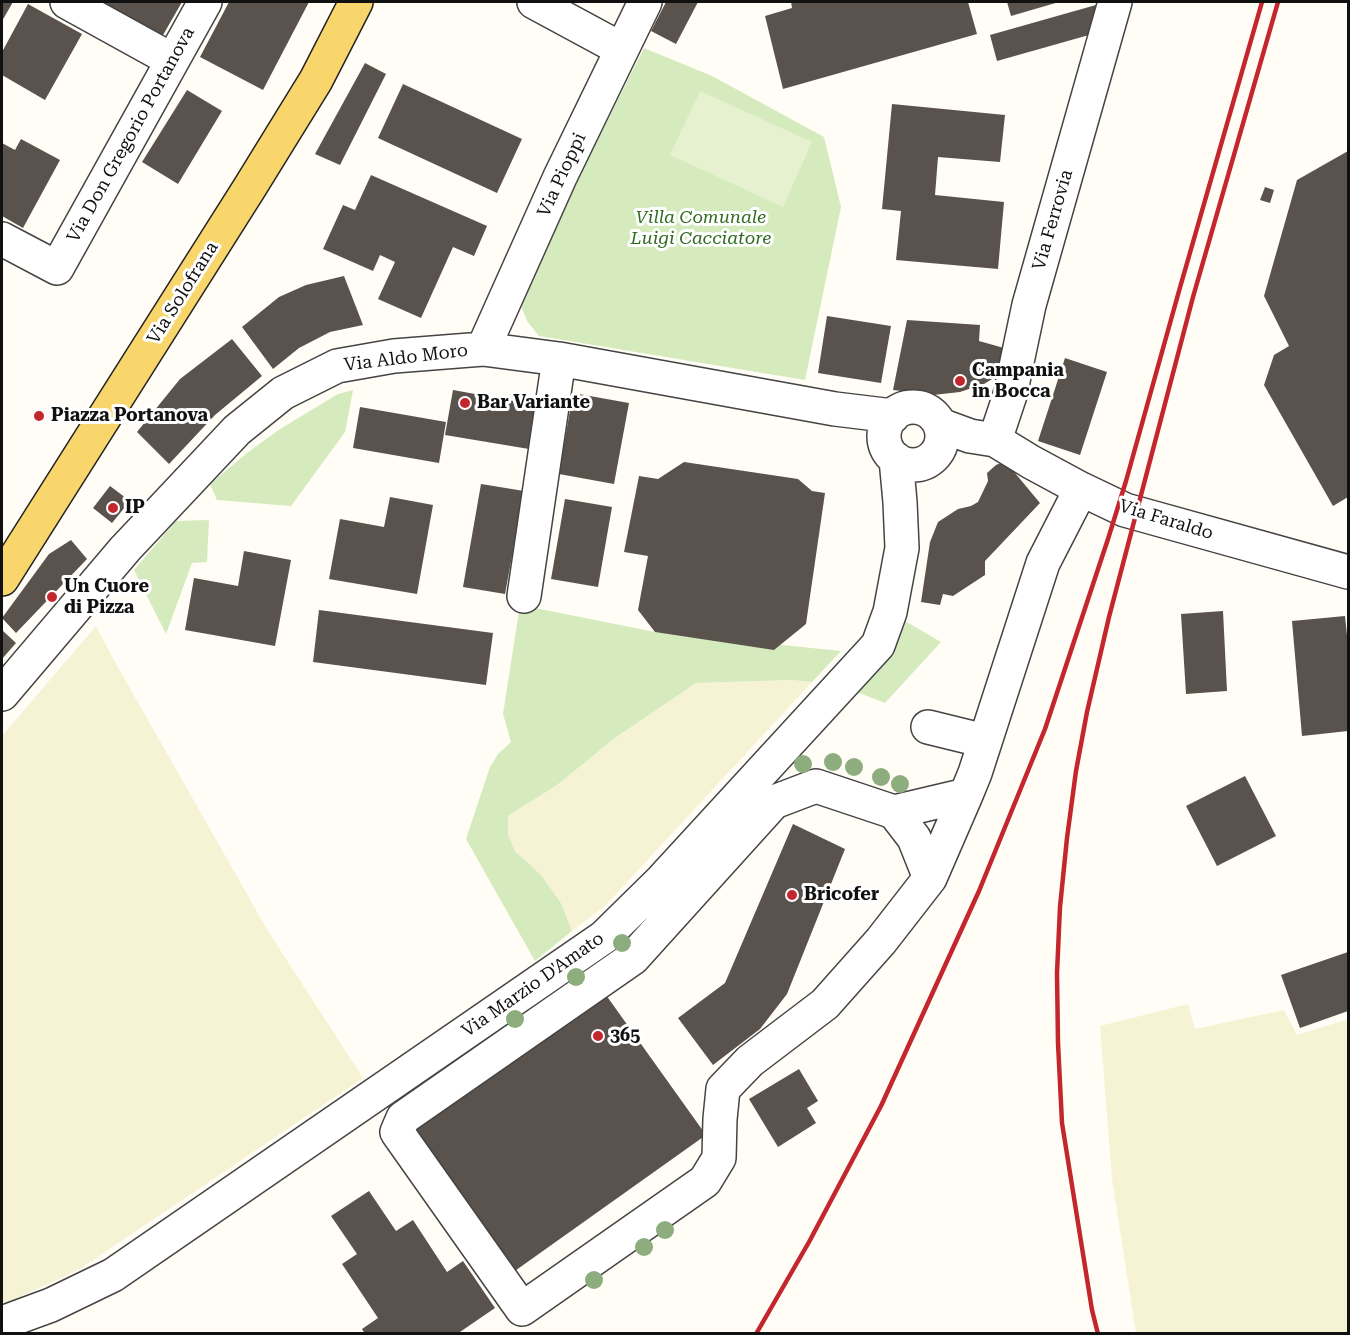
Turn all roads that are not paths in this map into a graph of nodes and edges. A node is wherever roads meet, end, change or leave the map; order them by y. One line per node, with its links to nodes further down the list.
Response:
1 (67, 2): 8 (street)
2 (205, 2): 8 (street, Via Don Gregorio Portanova)
3 (356, 2): 16 (main road, Via Solofrana)
4 (534, 2): 7 (street)
5 (645, 2): 7 (street, Via Pioppi)
6 (1115, 2): 12 (street, Via Ferrovia)
7 (621, 50): 10 (street, Via Pioppi)
8 (172, 60): 9 (street, Via Don Gregorio Portanova)
9 (2, 239)
10 (483, 350): 11 (street, Via Aldo Moro); 18 (street, Via Aldo Moro)
11 (559, 359): 12 (street, Via Aldo Moro); 17 (street)
12 (929, 442): 13 (street, Via Faraldo); 14 (street, Via Ferrovia)
13 (1081, 489): 15 (street, Via Faraldo); 20 (street)
14 (900, 502): 23 (street, Via Marzio D'Amato)
15 (1348, 572)
16 (2, 579)
17 (524, 596)
18 (2, 694)
19 (928, 727): 20 (street)
20 (985, 741): 21 (street)
21 (966, 795): 22 (street); 24 (street)
22 (894, 812): 23 (street); 24 (street)
23 (714, 846): 25 (street, Via Marzio D'Amato); 26 (street)
24 (930, 878): 30 (street)
25 (632, 909): 26 (street); 27 (street, Via Marzio D'Amato)
26 (657, 933): 28 (street)
27 (528, 990): 28 (street); 29 (street, Via Marzio D'Amato)
28 (550, 1016): 30 (street)
29 (383, 1089): 30 (street); 31 (street, Via Marzio D'Amato)
30 (403, 1118)
31 (2, 1323)

